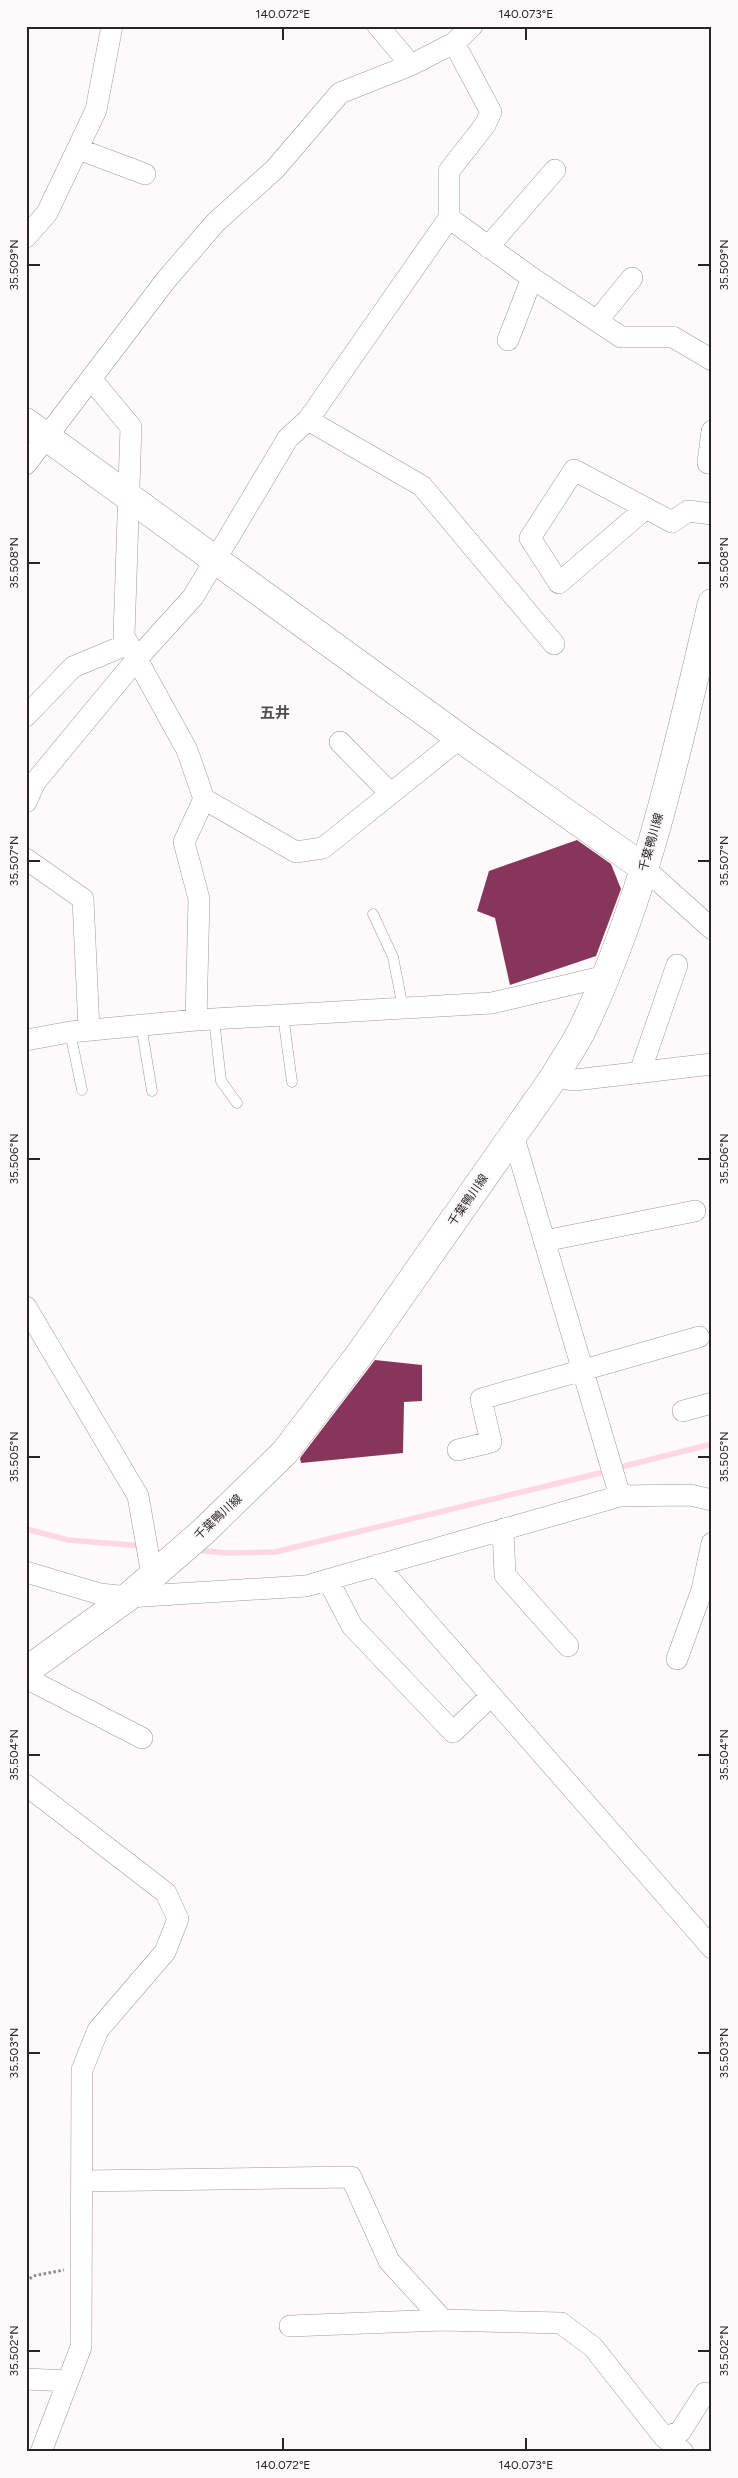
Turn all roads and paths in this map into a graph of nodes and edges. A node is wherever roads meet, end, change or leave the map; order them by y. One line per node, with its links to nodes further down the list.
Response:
1 (112, 26): 6 (street)
2 (378, 26): 5 (street)
3 (472, 26): 4 (street)
4 (454, 43): 5 (street); 9 (street)
5 (411, 64): 17 (street)
6 (78, 149): 8 (street); 10 (street)
7 (555, 170): 11 (street)
8 (145, 174)
9 (449, 218): 11 (street); 18 (street)
10 (26, 237)
11 (488, 247): 12 (street)
12 (532, 278): 14 (street); 15 (street)
13 (632, 278): 14 (street)
14 (597, 321): 16 (street)
15 (508, 340)
16 (712, 360)
17 (90, 379): 19 (street); 23 (street)
18 (308, 420): 26 (street); 28 (street)
19 (36, 430): 22 (street); 23 (main road)
20 (712, 431): 21 (street)
21 (712, 463)
22 (26, 464)
23 (128, 497): 26 (main road); 29 (street)
24 (646, 508): 24 (street); 25 (street)
25 (712, 514)
26 (214, 560): 29 (street); 31 (main road)
27 (712, 602): 37 (main road, 千葉鴨川線)
28 (554, 644)
29 (132, 652): 30 (street); 34 (street); 35 (street)
30 (26, 716)
31 (460, 738): 33 (street); 37 (main road)
32 (340, 742): 33 (street)
33 (390, 793): 34 (street)
34 (204, 799): 44 (street)
35 (26, 802)
36 (26, 859): 46 (street)
37 (644, 868): 39 (street); 41 (main road, 千葉鴨川線)
38 (373, 914): 42 (lane)
39 (712, 929)
40 (677, 965): 49 (street)
41 (606, 976): 42 (street); 50 (main road, 千葉鴨川線)
42 (403, 1008): 43 (street)
43 (283, 1015): 44 (street); 51 (lane)
44 (205, 1019): 45 (street); 54 (lane)
45 (141, 1025): 46 (street); 53 (lane)
46 (80, 1031): 47 (street); 52 (lane)
47 (26, 1040)
48 (712, 1064): 49 (street)
49 (640, 1072): 50 (street)
50 (554, 1077): 55 (main road, 千葉鴨川線)
51 (292, 1082)
52 (82, 1090)
53 (152, 1091)
54 (237, 1103)
55 (513, 1135): 57 (street); 70 (main road, 千葉鴨川線)
56 (695, 1211): 57 (street)
57 (544, 1241): 60 (street)
58 (26, 1307): 70 (street)
59 (699, 1337): 60 (street)
60 (583, 1370): 63 (street); 64 (street)
61 (712, 1403): 62 (street)
62 (683, 1411)
63 (458, 1450)
64 (620, 1496): 65 (street); 66 (street)
65 (712, 1500)
66 (503, 1529): 68 (street); 73 (street)
67 (712, 1543): 74 (street)
68 (377, 1565): 71 (street); 77 (street)
69 (26, 1572): 72 (street)
70 (152, 1575): 72 (main road, 千葉鴨川線)
71 (328, 1580): 72 (street); 77 (street)
72 (128, 1597): 75 (main road, 千葉鴨川線)
73 (568, 1646)
74 (678, 1659)
75 (26, 1672)
76 (26, 1678): 78 (street)
77 (491, 1696): 80 (street)
78 (142, 1738)
79 (26, 1785): 81 (street)
80 (712, 1948)
81 (83, 2181): 82 (street); 84 (street)
82 (82, 2267): 83 (path); 87 (street)
83 (26, 2282)
84 (443, 2320): 85 (street); 89 (street)
85 (290, 2326)
86 (26, 2380): 87 (street)
87 (68, 2382): 90 (street)
88 (705, 2393): 89 (street)
89 (664, 2437): 91 (street)
90 (41, 2452)
91 (683, 2452)

